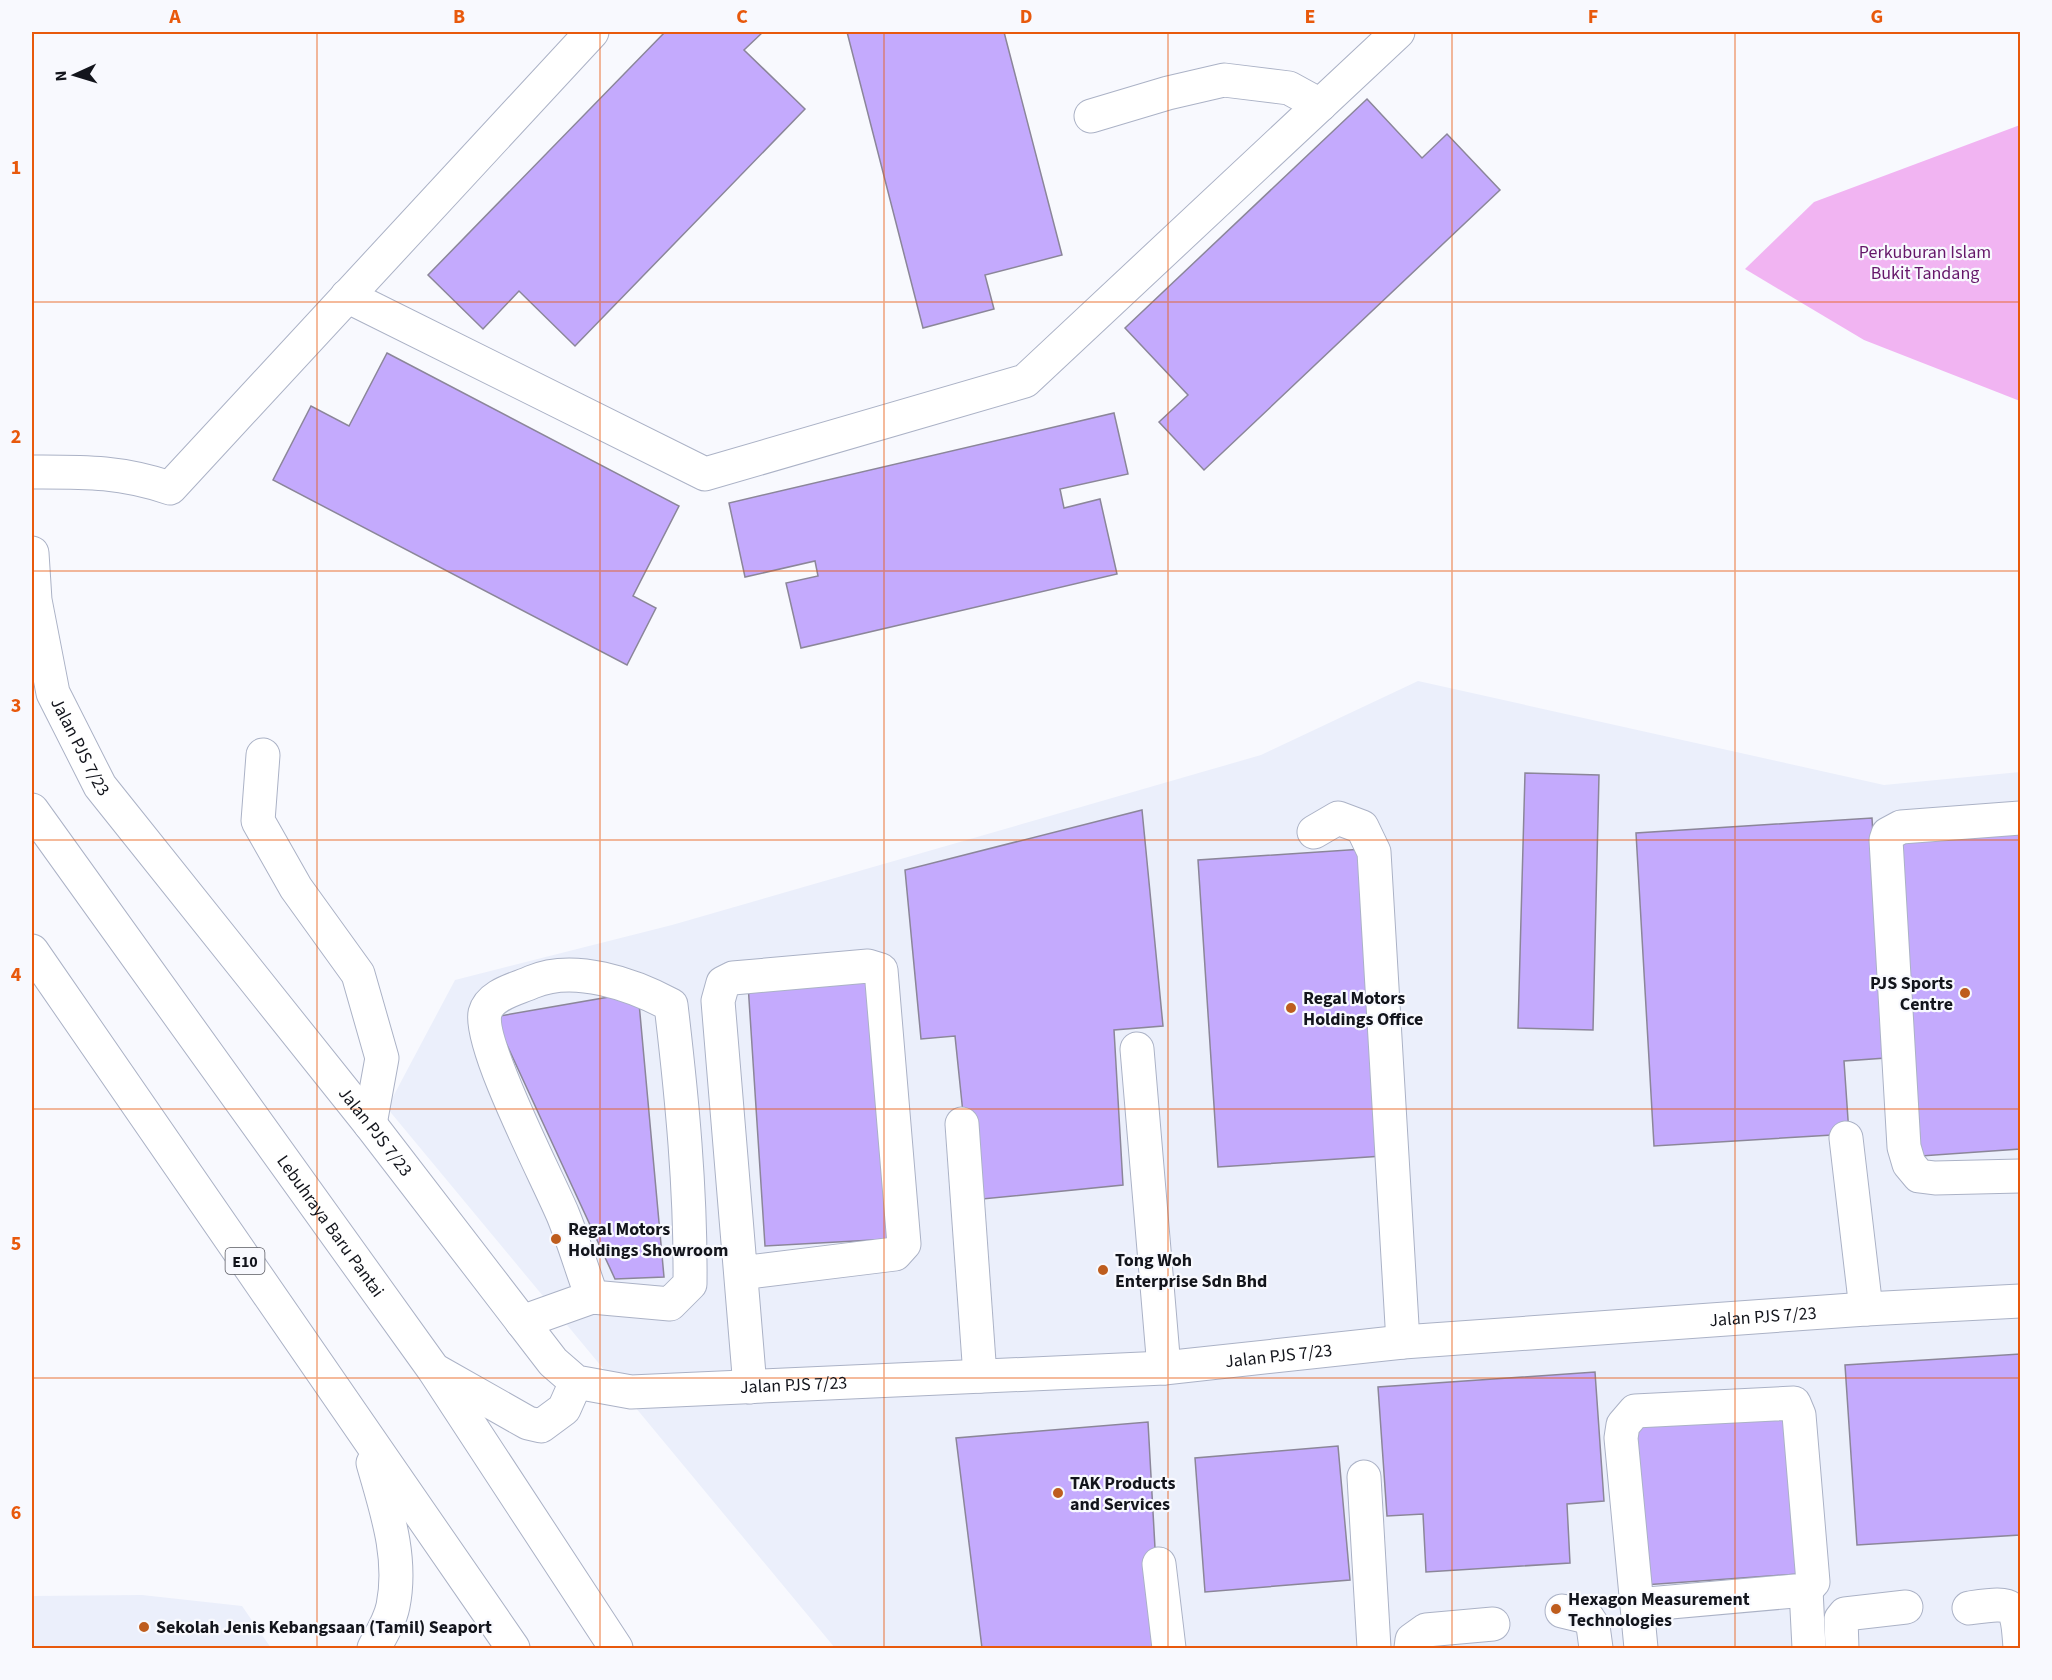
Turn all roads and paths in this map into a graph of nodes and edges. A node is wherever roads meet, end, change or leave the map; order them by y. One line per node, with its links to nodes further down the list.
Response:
1 (592, 32): 5 (main road)
2 (1398, 32): 3 (main road)
3 (1320, 105): 4 (main road); 5 (main road)
4 (1091, 116)
5 (347, 296): 6 (main road)
6 (32, 472)
7 (32, 553): 14 (main road, Jalan PJS 7/23)
8 (263, 755): 14 (main road)
9 (32, 810): 25 (main road, Lebuhraya Baru Pantai)
10 (2020, 818): 17 (main road)
11 (1314, 832): 23 (main road)
12 (32, 951): 29 (main road, E10)
13 (1137, 1049): 24 (main road)
14 (370, 1124): 22 (main road, Jalan PJS 7/23)
15 (962, 1124): 26 (main road)
16 (1846, 1138): 21 (main road)
17 (2020, 1176)
18 (741, 1273): 18 (main road); 28 (main road)
19 (592, 1297): 19 (main road); 22 (main road)
20 (2020, 1301): 21 (main road, Jalan PJS 7/23)
21 (1866, 1309): 23 (main road, Jalan PJS 7/23)
22 (522, 1322): 27 (main road, Jalan PJS 7/23)
23 (1403, 1342): 24 (main road, Jalan PJS 7/23)
24 (1164, 1368): 26 (main road, Jalan PJS 7/23)
25 (434, 1370): 27 (main road); 40 (main road, Lebuhraya Baru Pantai)
26 (980, 1376): 28 (main road, Jalan PJS 7/23)
27 (576, 1382): 28 (main road, Jalan PJS 7/23)
28 (750, 1387)
29 (368, 1440): 38 (main road); 39 (main road, E10)
30 (1364, 1477): 42 (main road)
31 (1159, 1564): 41 (main road)
32 (1806, 1590): 33 (main road); 33 (main road); 46 (main road)
33 (1637, 1605): 45 (main road)
34 (1906, 1607): 47 (main road)
35 (1969, 1608): 48 (main road)
36 (1562, 1611): 44 (main road)
37 (1493, 1624): 43 (main road)
38 (374, 1648)
39 (513, 1648)
40 (616, 1648)
41 (1169, 1648)
42 (1374, 1648)
43 (1412, 1648)
44 (1596, 1648)
45 (1641, 1648)
46 (1809, 1648)
47 (1842, 1648)
48 (2020, 1648)

